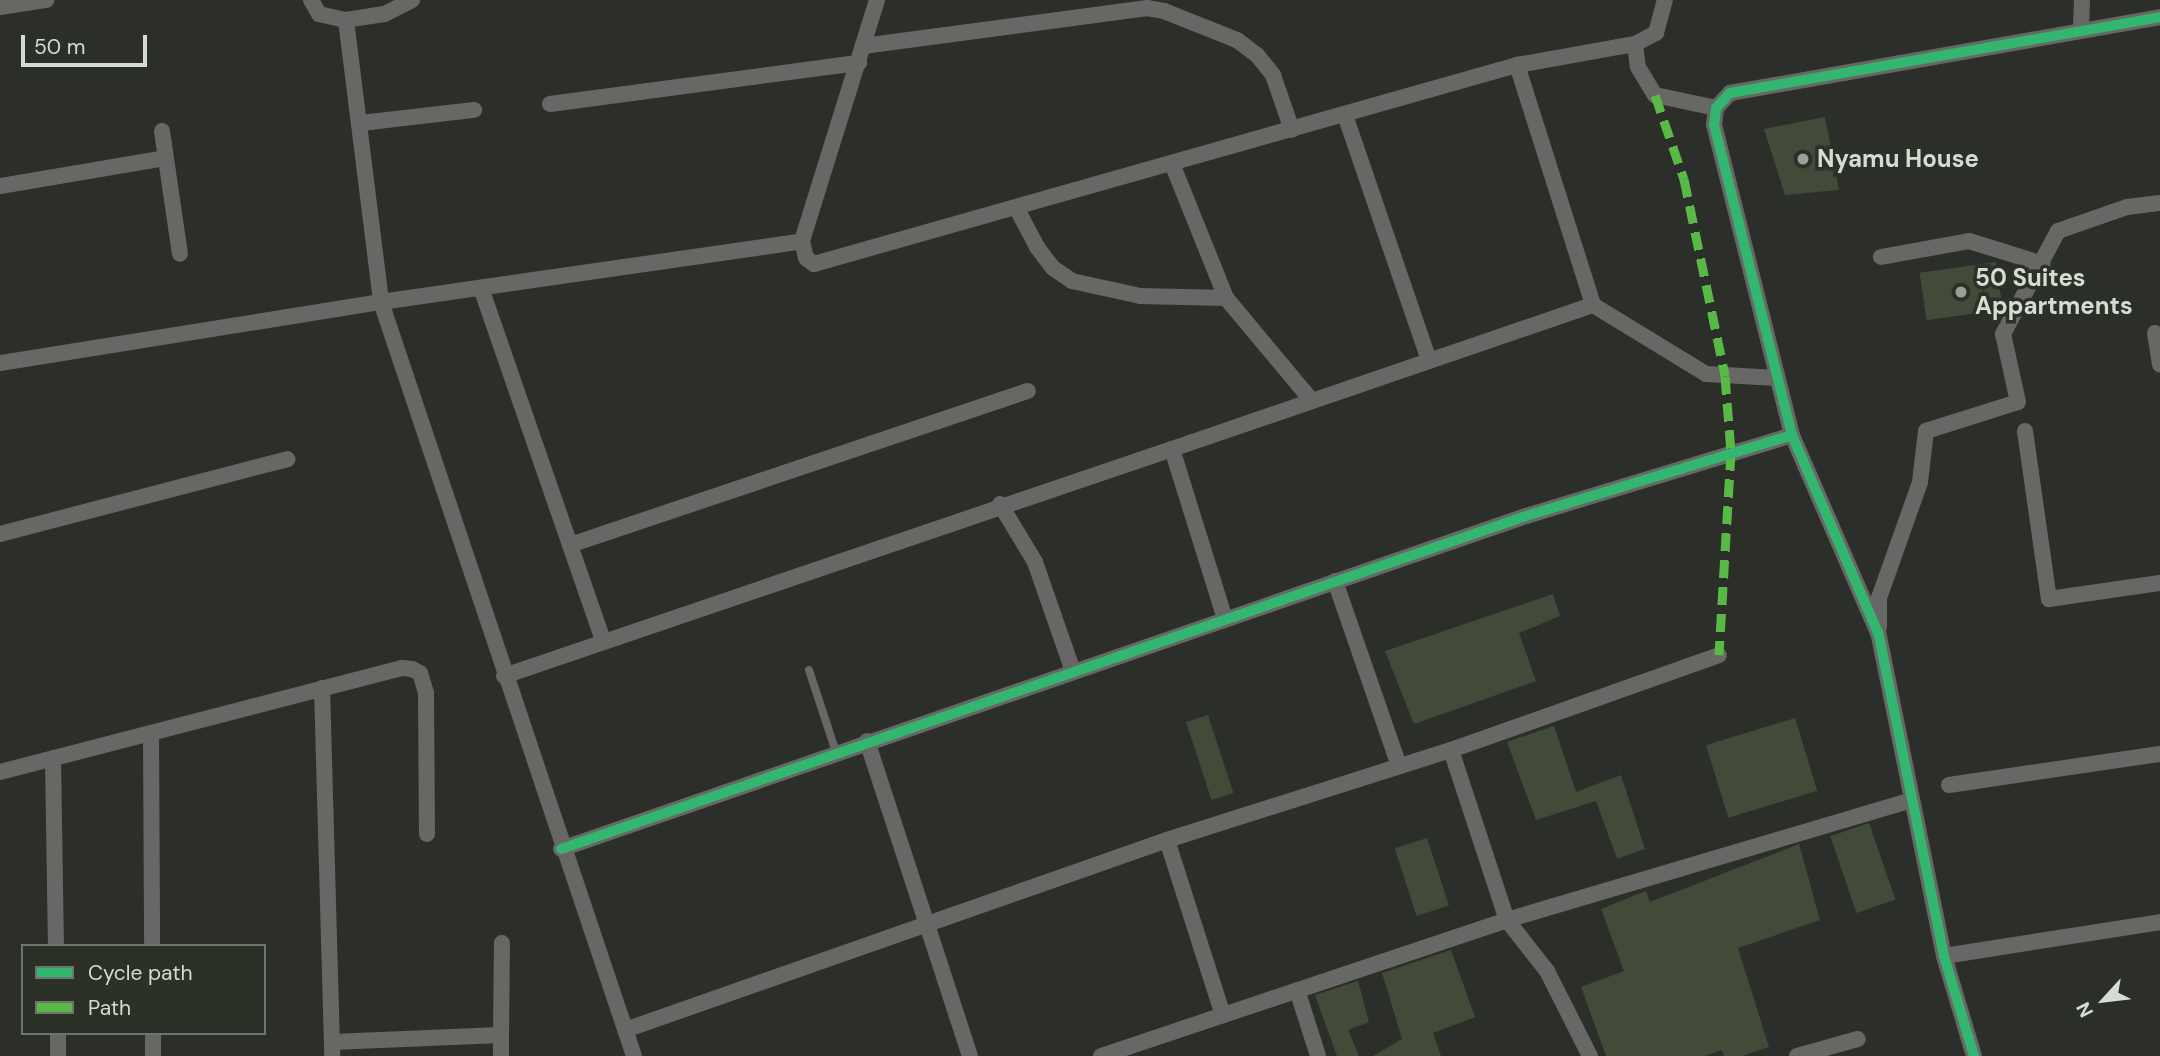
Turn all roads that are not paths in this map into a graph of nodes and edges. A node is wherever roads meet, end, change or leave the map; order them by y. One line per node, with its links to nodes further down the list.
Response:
1 (46, 0): 7 (street)
2 (311, 0): 9 (street)
3 (412, 0): 9 (street)
4 (877, 0): 12 (street)
5 (1665, 0): 11 (street)
6 (2082, 0): 10 (street)
7 (0, 6)
8 (2160, 17): 10 (street)
9 (346, 20): 19 (street)
10 (2081, 28): 16 (street)
11 (1635, 44): 14 (street); 16 (street)
12 (863, 47): 13 (street); 20 (street)
13 (859, 63): 15 (street); 27 (street)
14 (1517, 65): 18 (street); 34 (street)
15 (550, 104)
16 (1716, 108): 39 (street)
17 (474, 110): 19 (street)
18 (1345, 115): 20 (street); 36 (street)
19 (361, 123): 33 (street)
20 (1292, 130): 23 (street)
21 (162, 131): 22 (street)
22 (164, 158): 24 (street); 28 (street)
23 (1173, 166): 26 (street); 32 (street)
24 (0, 186)
25 (2160, 203): 30 (street)
26 (1017, 209): 27 (street); 32 (street)
27 (802, 241): 31 (street)
28 (180, 254)
29 (1881, 257): 30 (street)
30 (2043, 264): 52 (street)
31 (481, 288): 33 (street); 48 (street)
32 (1226, 298): 41 (street)
33 (381, 302): 37 (street); 57 (street)
34 (1593, 305): 36 (street); 39 (street)
35 (2155, 333): 38 (street)
36 (1429, 361): 41 (street)
37 (0, 363)
38 (2160, 365)
39 (1777, 378): 43 (street)
40 (1028, 391): 48 (street)
41 (1312, 401): 44 (street)
42 (2025, 431): 50 (street)
43 (1792, 435): 49 (street); 52 (street)
44 (1172, 449): 46 (street); 51 (street)
45 (287, 459): 47 (street)
46 (1000, 504): 53 (street); 56 (street)
47 (0, 534)
48 (570, 545): 53 (street)
49 (1335, 581): 51 (street); 65 (street)
50 (2160, 583)
51 (1225, 619): 56 (street)
52 (1878, 632): 68 (street)
53 (603, 641): 57 (street)
54 (1718, 655): 61 (street)
55 (809, 670): 62 (lane)
56 (1073, 671): 60 (street)
57 (503, 676): 71 (street)
58 (322, 688): 59 (street); 69 (street); 86 (street)
59 (151, 733): 64 (street); 77 (street)
60 (867, 741): 62 (street); 74 (street)
61 (1451, 750): 65 (street); 72 (street)
62 (836, 752): 71 (street)
63 (2160, 754): 67 (street)
64 (53, 758): 66 (street); 76 (street)
65 (1399, 766): 70 (street)
66 (0, 772)
67 (1949, 785)
68 (1911, 800): 72 (street); 78 (street)
69 (427, 834)
70 (1167, 840): 74 (street); 80 (street)
71 (561, 849): 81 (street)
72 (1507, 920): 79 (street); 94 (street)
73 (2160, 922): 78 (street)
74 (928, 924): 81 (street); 91 (street)
75 (502, 943): 84 (street)
76 (56, 944)
77 (152, 944)
78 (1944, 956): 96 (street)
79 (1297, 990): 80 (street); 93 (street)
80 (1223, 1015): 92 (street)
81 (625, 1030): 90 (street)
82 (58, 1035): 87 (street)
83 (153, 1035): 88 (street)
84 (501, 1035): 86 (street); 89 (street)
85 (1858, 1039): 95 (street)
86 (332, 1049)
87 (58, 1056)
88 (153, 1056)
89 (501, 1056)
90 (634, 1056)
91 (970, 1056)
92 (1101, 1056)
93 (1318, 1056)
94 (1590, 1056)
95 (1797, 1056)
96 (1975, 1056)

